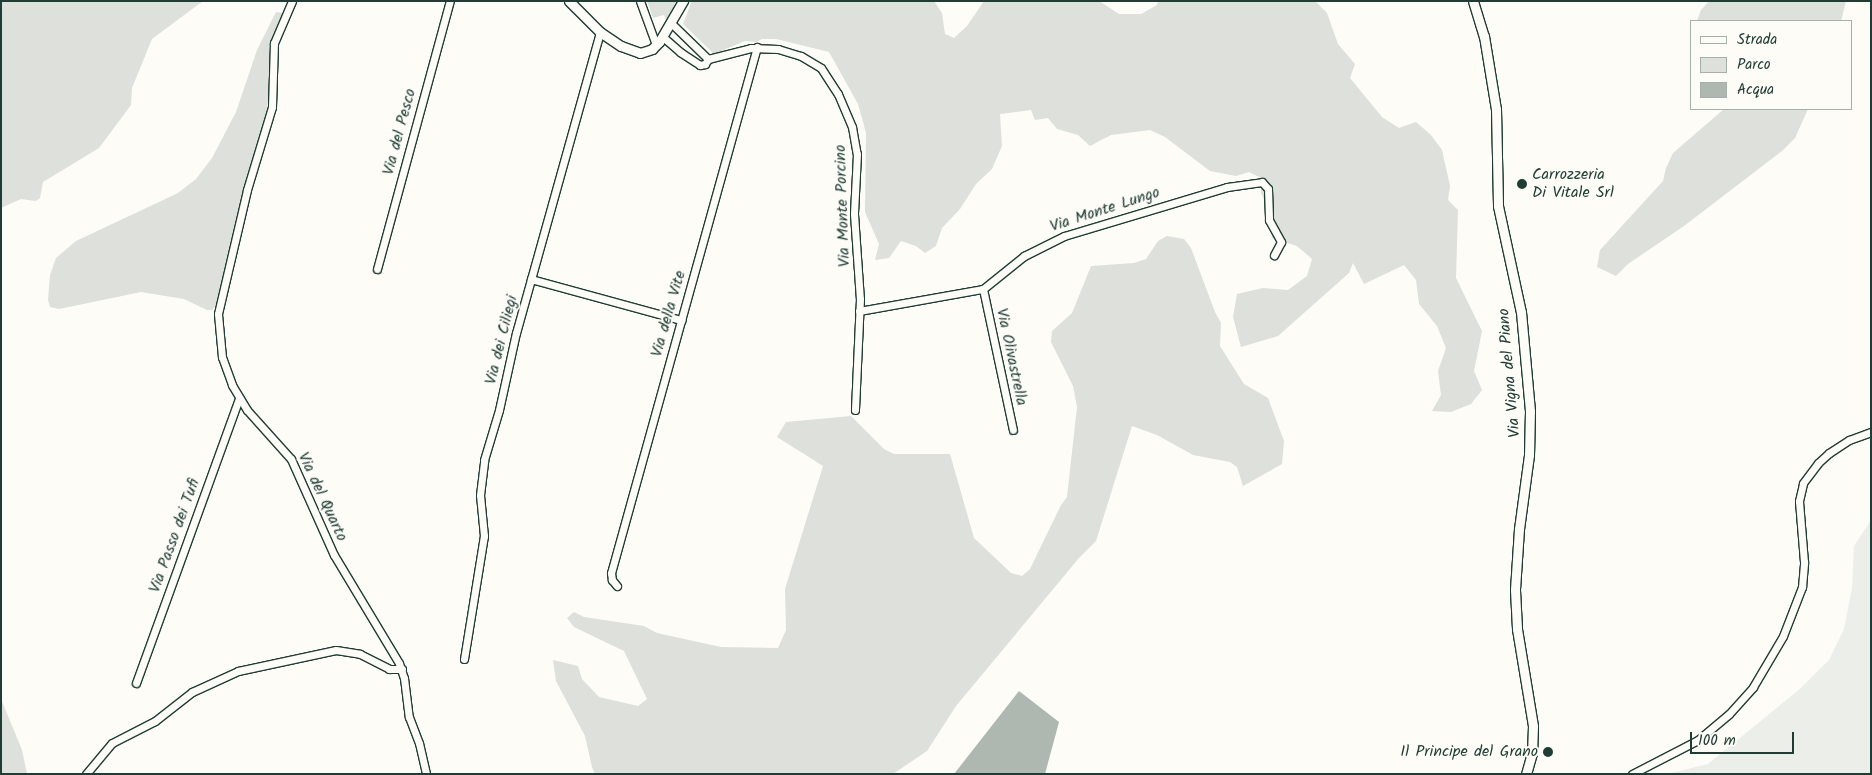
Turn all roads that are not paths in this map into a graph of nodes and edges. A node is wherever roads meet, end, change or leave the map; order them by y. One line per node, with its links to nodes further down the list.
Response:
1 (292, 1): 19 (street, Via del Quarto)
2 (450, 1): 14 (street, Via del Pesco)
3 (569, 1): 8 (main road)
4 (640, 1): 10 (street)
5 (683, 1): 7 (main road)
6 (1473, 1): 29 (main road, Via Vigna del Piano)
7 (671, 23): 9 (main road); 12 (street)
8 (600, 32): 10 (main road); 15 (street, Via dei Ciliegi)
9 (663, 37): 10 (main road); 12 (street, Via Monte Porcino)
10 (656, 45)
11 (758, 48): 12 (street, Via Monte Porcino); 17 (street, Via Monte Porcino); 18 (street, Via della Vite)
12 (708, 59)
13 (1274, 255): 16 (street, Via Monte Lungo)
14 (377, 269)
15 (532, 279): 18 (street); 24 (street, Via dei Ciliegi)
16 (983, 289): 17 (street, Via Monte Lungo); 21 (street, Via Olivastrella)
17 (859, 312): 20 (street, Via Monte Porcino)
18 (682, 320): 23 (street, Via della Vite)
19 (239, 398): 25 (street, Via del Quarto); 26 (street, Via Passo dei Tufi)
20 (855, 410)
21 (1013, 430)
22 (1871, 432): 30 (street)
23 (617, 586)
24 (464, 659)
25 (402, 669): 27 (street); 28 (street, Via del Quarto)
26 (136, 683)
27 (86, 774)
28 (426, 774)
29 (1526, 774)
30 (1632, 774)

